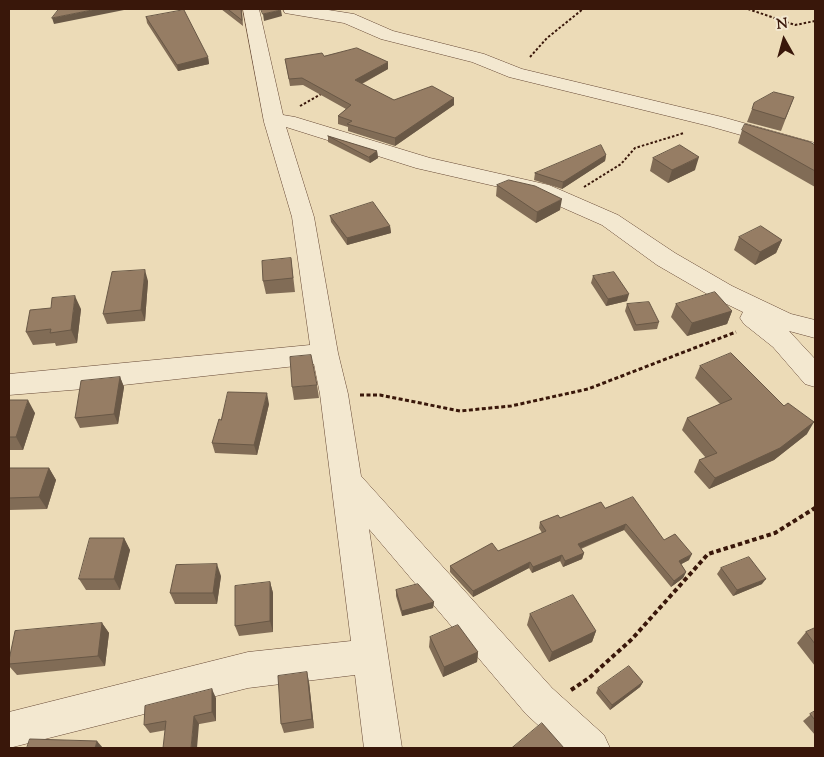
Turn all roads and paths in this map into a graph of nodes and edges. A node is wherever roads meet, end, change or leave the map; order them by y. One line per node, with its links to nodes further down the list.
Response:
1 (251, 9): 9 (street)
2 (292, 9): 6 (street)
3 (583, 9): 6 (path)
4 (748, 9): 5 (path)
5 (815, 21)
6 (516, 73): 8 (street)
7 (326, 92): 9 (path)
8 (715, 121): 10 (street); 11 (path)
9 (281, 122): 11 (street); 15 (street)
10 (815, 150)
11 (564, 200): 12 (street)
12 (722, 292): 13 (street); 14 (street)
13 (754, 319): 16 (street); 18 (path)
14 (815, 328)
15 (325, 353): 17 (street); 18 (street)
16 (815, 377)
17 (9, 385)
18 (334, 394): 19 (street)
19 (346, 481): 21 (street); 22 (street)
20 (815, 508): 22 (path)
21 (369, 656): 23 (street); 24 (street)
22 (539, 702): 25 (street)
23 (9, 731)
24 (383, 748)
25 (590, 748)

